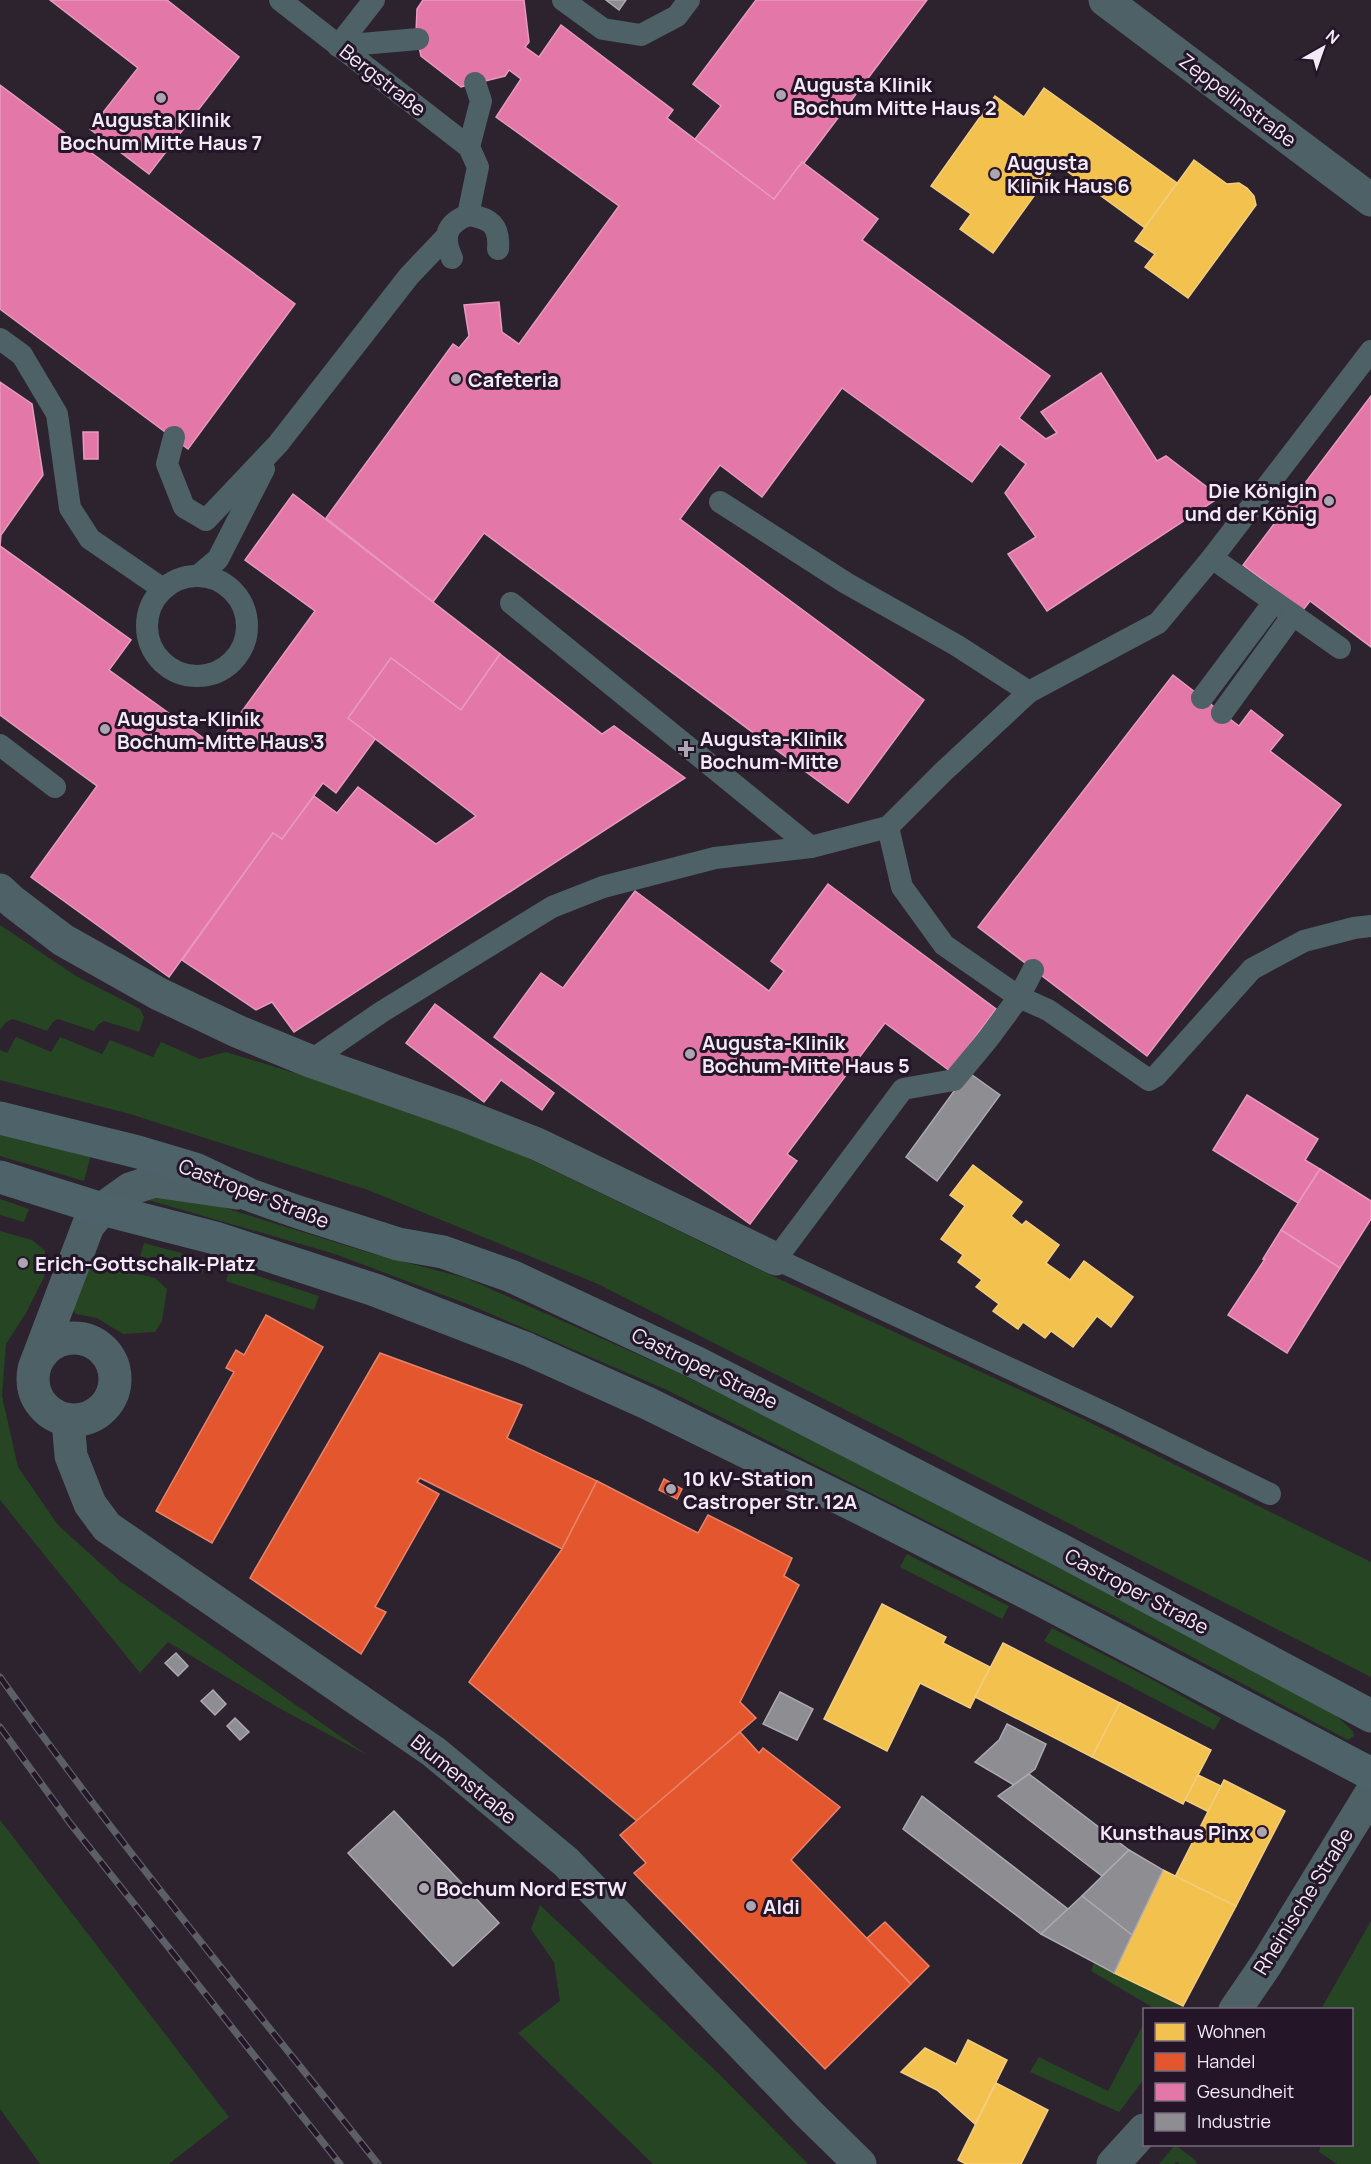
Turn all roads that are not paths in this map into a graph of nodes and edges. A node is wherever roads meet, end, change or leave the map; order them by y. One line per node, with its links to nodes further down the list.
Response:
1 (280, 0): 7 (lane, Bergstraße)
2 (374, 0): 7 (lane)
3 (563, 0): 4 (lane)
4 (689, 0)
5 (1105, 0): 10 (street, Zeppelinstraße)
6 (417, 39): 7 (lane)
7 (338, 46): 9 (lane, Bergstraße)
8 (475, 83): 9 (lane)
9 (473, 157): 11 (lane)
10 (1371, 200)
11 (468, 215): 12 (lane); 16 (lane)
12 (498, 249)
13 (0, 339): 20 (lane)
14 (1371, 351): 18 (lane)
15 (174, 437): 16 (lane)
16 (278, 444): 19 (lane)
17 (720, 502): 25 (lane)
18 (1212, 558): 21 (lane); 25 (lane)
19 (198, 576): 20 (lane); 20 (lane)
20 (163, 589)
21 (1274, 602): 23 (lane); 26 (lane)
22 (511, 603): 31 (lane)
23 (1293, 615): 24 (lane); 27 (lane)
24 (1340, 648)
25 (1029, 692): 30 (lane)
26 (1202, 698)
27 (1222, 713)
28 (0, 745): 29 (lane)
29 (55, 787)
30 (888, 827): 31 (lane); 35 (lane)
31 (811, 847): 36 (lane)
32 (0, 890): 36 (street)
33 (1371, 926): 35 (lane)
34 (1033, 970): 35 (lane)
35 (1019, 997): 41 (lane)
36 (310, 1061): 41 (street)
37 (0, 1118): 39 (main road, Castroper Straße)
38 (0, 1177): 40 (main road)
39 (250, 1195): 40 (street); 45 (main road, Castroper Straße)
40 (102, 1209): 42 (street); 46 (main road)
41 (776, 1259): 44 (lane)
42 (38, 1358): 43 (street); 43 (street)
43 (68, 1420): 50 (street, Blumenstraße)
44 (1270, 1494)
45 (1371, 1716)
46 (1371, 1774)
47 (1371, 1793): 48 (street, Rheinische Straße)
48 (1236, 2008)
49 (1143, 2131): 51 (street)
50 (860, 2164)
51 (1113, 2164)

